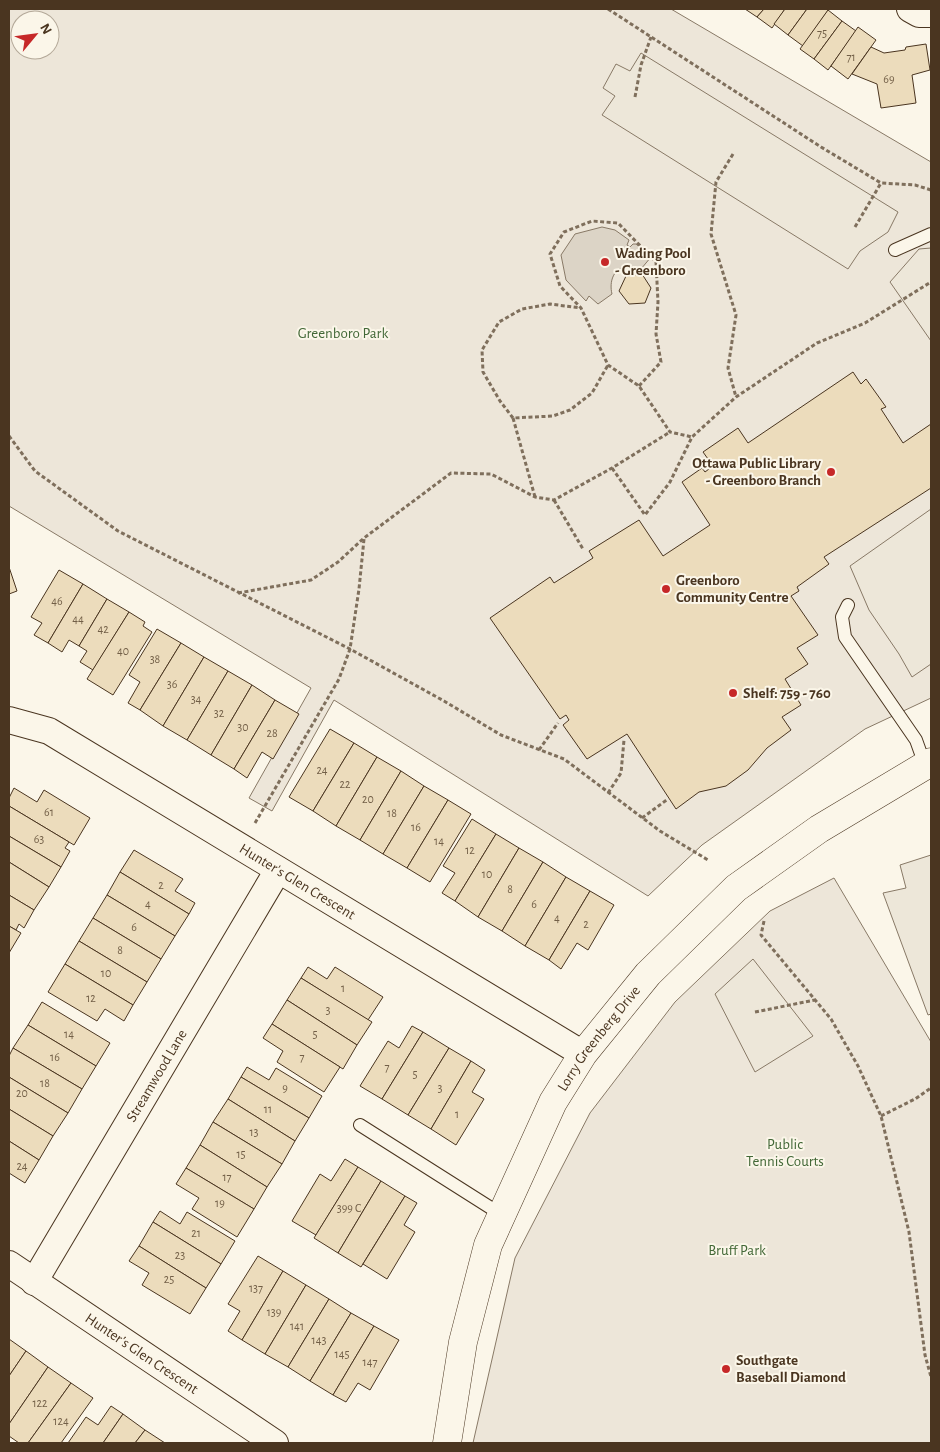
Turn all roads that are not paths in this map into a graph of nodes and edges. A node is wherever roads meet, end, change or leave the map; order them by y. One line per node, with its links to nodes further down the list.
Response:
1 (910, 9): 2 (street)
2 (931, 14)
3 (931, 234): 4 (lane)
4 (895, 250)
5 (848, 605): 7 (lane)
6 (9, 720): 8 (street, Hunter's Glen Crescent)
7 (928, 764): 9 (street, Lorry Greenberg Drive)
8 (278, 870): 9 (street, Hunter's Glen Crescent); 13 (street, Streamwood Lane)
9 (583, 1054): 11 (street, Lorry Greenberg Drive)
10 (360, 1125): 11 (lane)
11 (502, 1215): 15 (street, Lorry Greenberg Drive)
12 (9, 1264): 13 (street, Hunter's Glen Crescent)
13 (34, 1282): 14 (street, Hunter's Glen Crescent)
14 (275, 1443)
15 (447, 1443)

